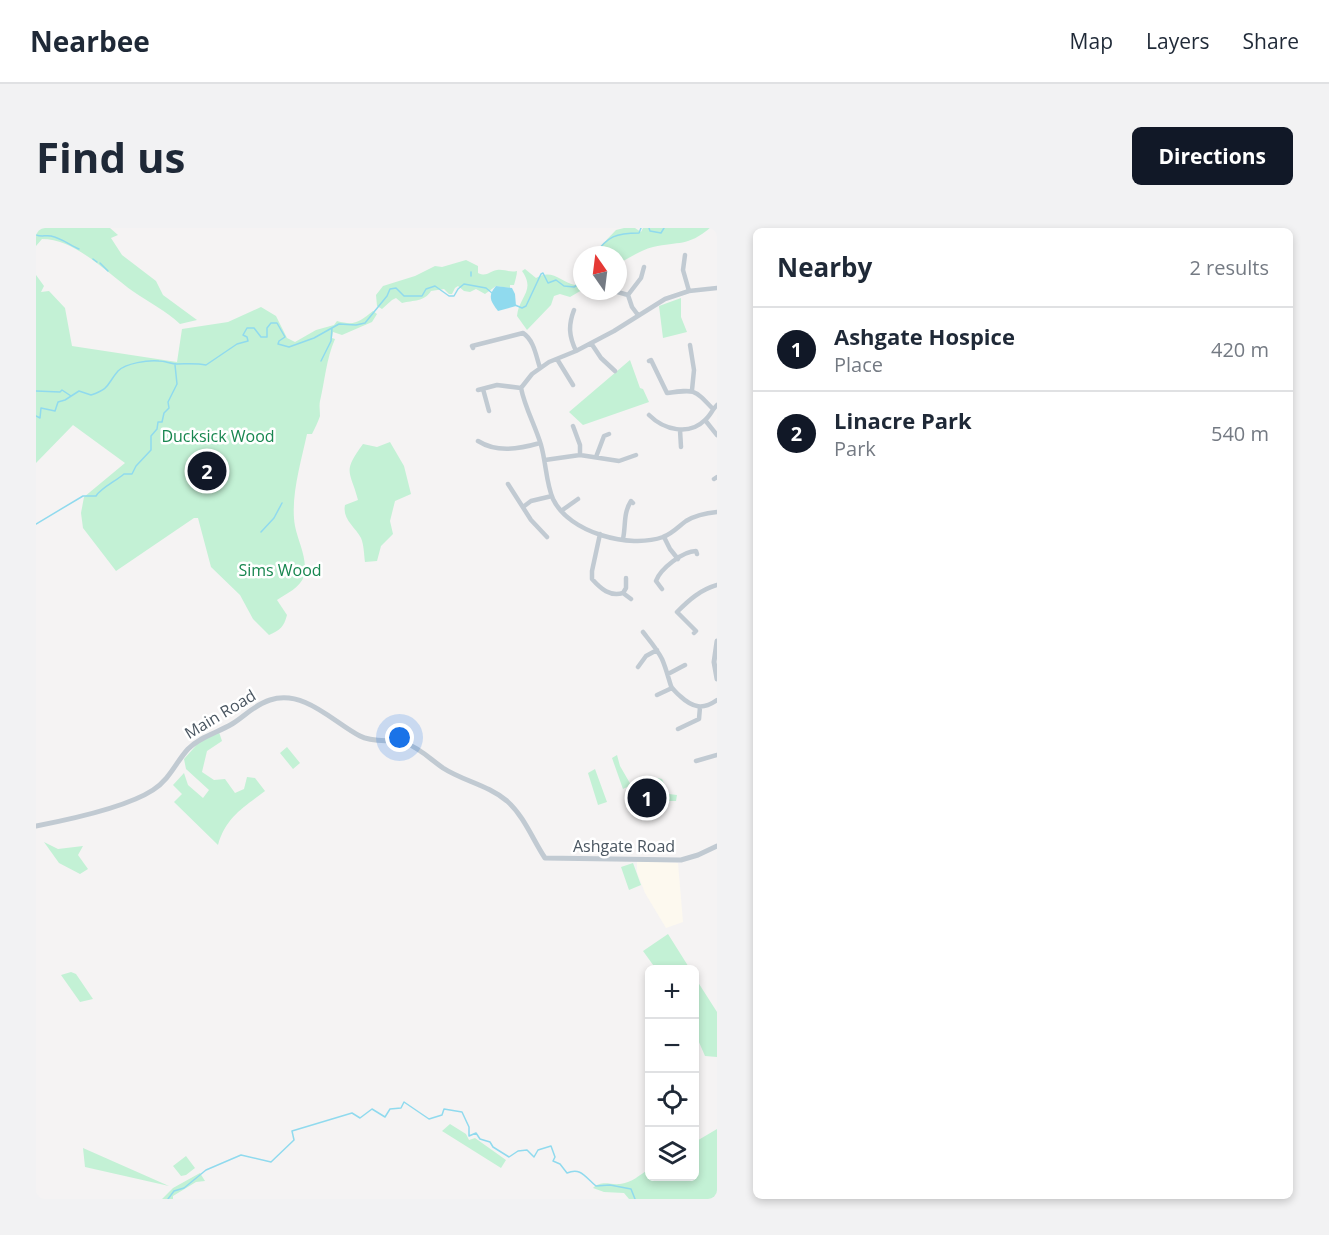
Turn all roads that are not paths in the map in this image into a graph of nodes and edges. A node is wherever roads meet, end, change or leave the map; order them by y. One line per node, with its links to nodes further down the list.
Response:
1 (685, 255): 4 (street)
2 (644, 267): 5 (street)
3 (717, 288): 4 (street)
4 (689, 291): 7 (street)
5 (628, 295): 7 (street)
6 (574, 310): 11 (street)
7 (638, 315): 8 (street)
8 (591, 344): 11 (street); 15 (street)
9 (690, 345): 18 (street)
10 (473, 348): 14 (street)
11 (576, 351): 12 (street)
12 (557, 359): 14 (street); 16 (street)
13 (649, 361): 18 (street)
14 (540, 368): 17 (street)
15 (615, 371)
16 (573, 385)
17 (521, 388): 20 (street); 28 (street)
18 (692, 390): 19 (street)
19 (715, 407): 22 (street)
20 (489, 411)
21 (649, 415): 24 (street)
22 (705, 420): 24 (street); 26 (street)
23 (573, 426): 30 (street)
24 (680, 430): 29 (street)
25 (609, 434): 32 (street)
26 (717, 435)
27 (478, 441): 28 (street)
28 (540, 443): 33 (street)
29 (681, 447)
30 (580, 455): 32 (street); 33 (street)
31 (636, 455): 32 (street)
32 (596, 456)
33 (545, 460): 35 (street)
34 (508, 484): 38 (street)
35 (552, 496): 38 (street); 39 (street)
36 (578, 499): 39 (street)
37 (633, 503): 44 (street)
38 (523, 507): 42 (street)
39 (561, 511): 41 (street)
40 (717, 512): 43 (street)
41 (600, 534): 44 (street); 50 (street)
42 (547, 537)
43 (664, 537): 44 (street); 46 (street)
44 (623, 539)
45 (697, 555): 46 (street)
46 (678, 559): 49 (street)
47 (626, 578): 50 (street)
48 (717, 586): 53 (street)
49 (662, 590)
50 (623, 593): 51 (street)
51 (631, 599)
52 (643, 632): 55 (street)
53 (694, 633)
54 (717, 641): 59 (street)
55 (657, 650): 57 (street); 58 (street)
56 (685, 665): 58 (street)
57 (638, 667)
58 (668, 674): 60 (street)
59 (717, 679)
60 (672, 688): 61 (street); 63 (street)
61 (657, 695)
62 (717, 700): 63 (street)
63 (700, 707): 64 (street)
64 (678, 729)
65 (717, 755): 66 (street)
66 (696, 761)
67 (36, 826): 68 (street, Main Road)
68 (536, 845): 69 (street, Ashgate Road)
69 (717, 846)

